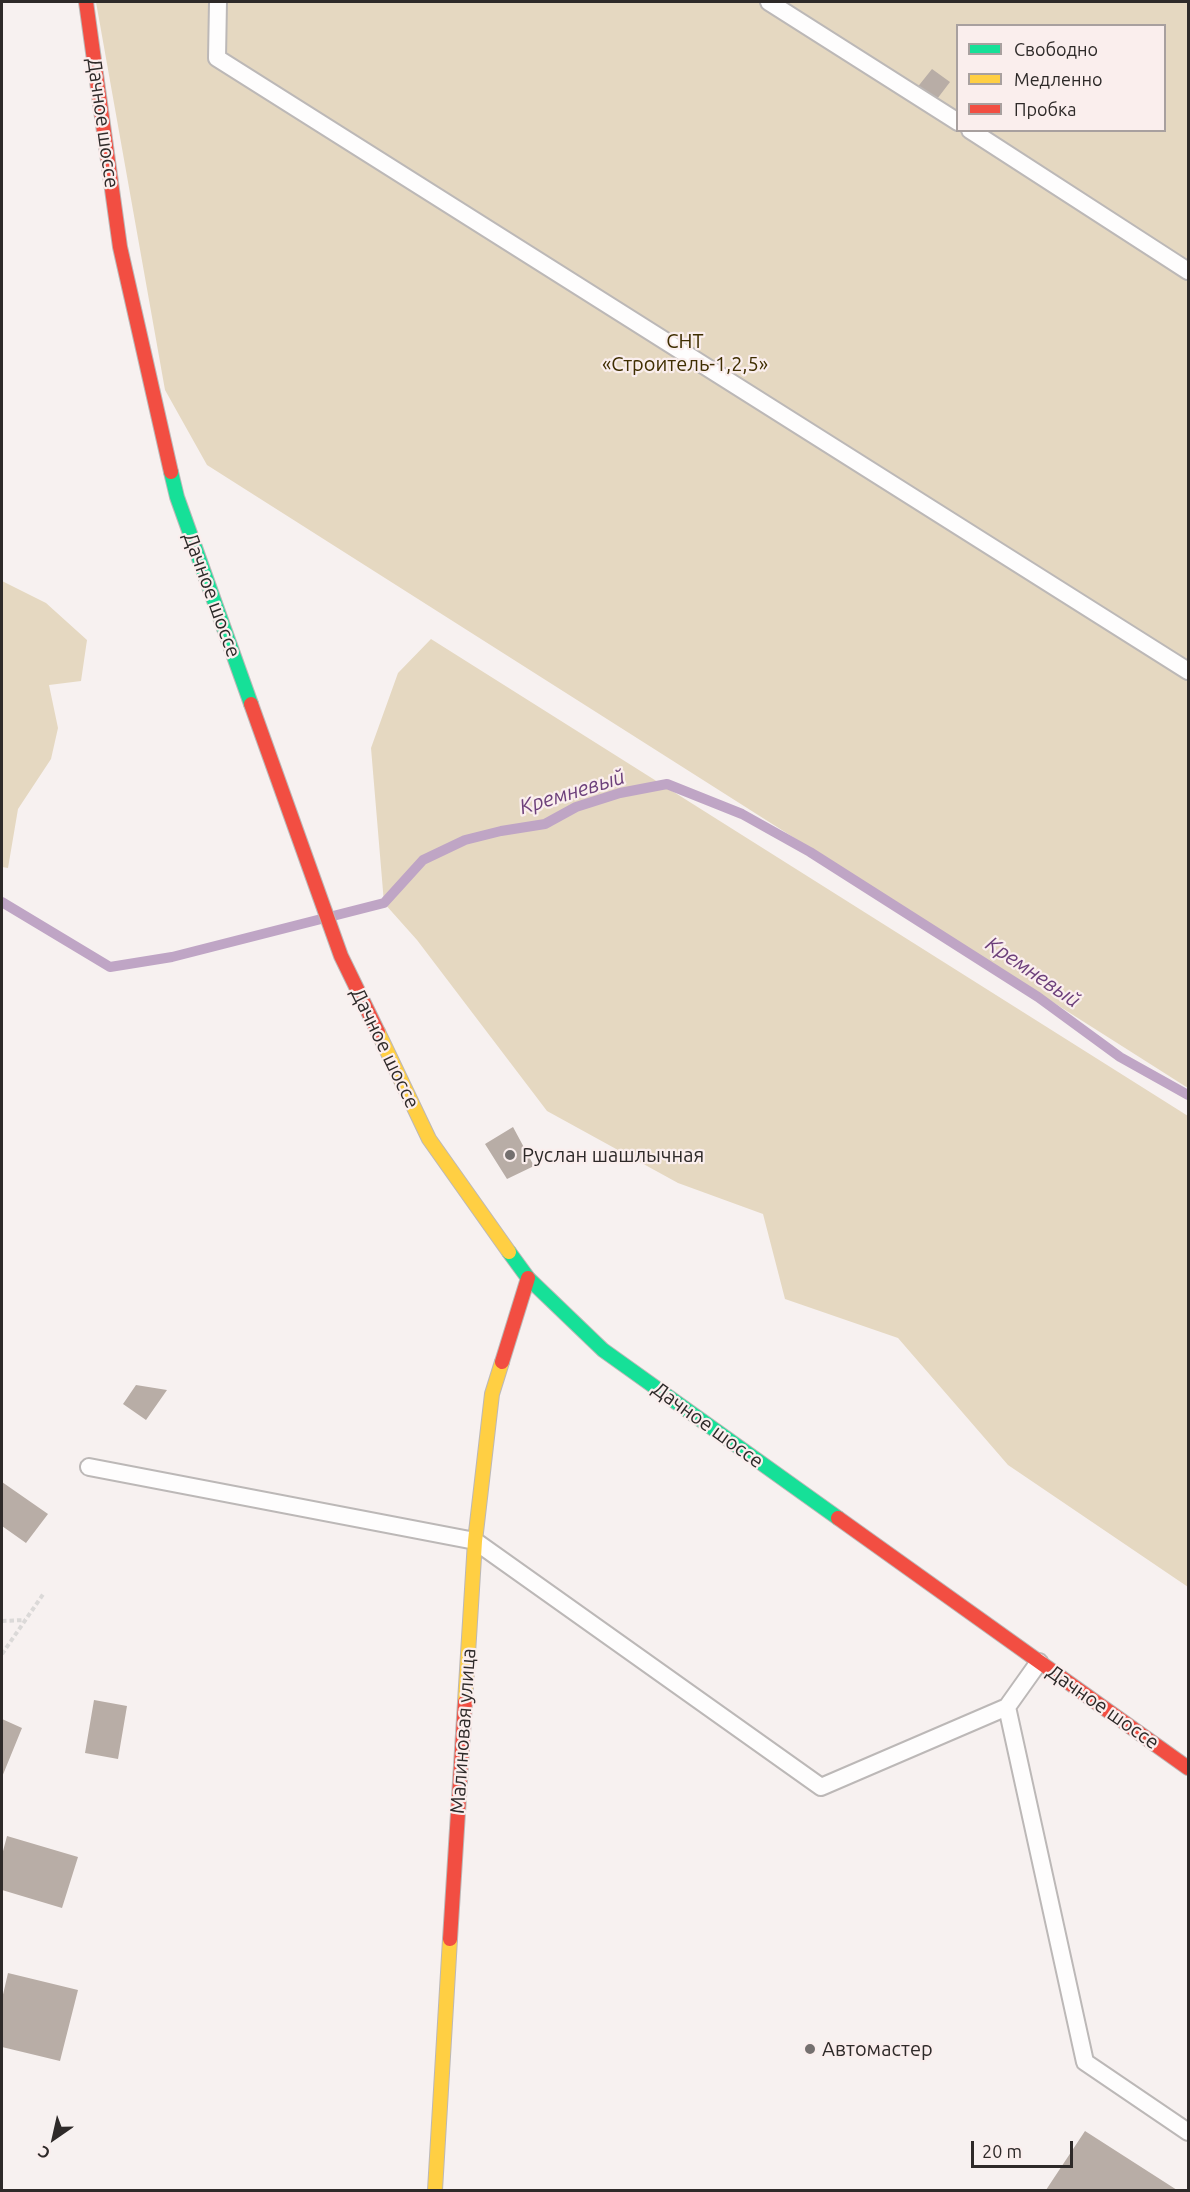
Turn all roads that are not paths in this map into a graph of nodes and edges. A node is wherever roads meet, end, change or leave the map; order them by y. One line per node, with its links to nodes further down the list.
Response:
1 (86, 2): 8 (main road, Дачное шоссе)
2 (218, 2): 7 (lane)
3 (769, 2): 4 (lane)
4 (956, 121)
5 (973, 132): 6 (lane)
6 (1188, 270)
7 (1188, 671)
8 (528, 1278): 10 (main road, Малиновая улица); 11 (main road, Дачное шоссе)
9 (89, 1467): 10 (lane)
10 (475, 1541): 12 (lane); 15 (main road, Малиновая улица)
11 (1039, 1662): 12 (lane); 13 (main road, Дачное шоссе)
12 (1007, 1707): 14 (lane)
13 (1188, 1768)
14 (1188, 2132)
15 (435, 2190)

